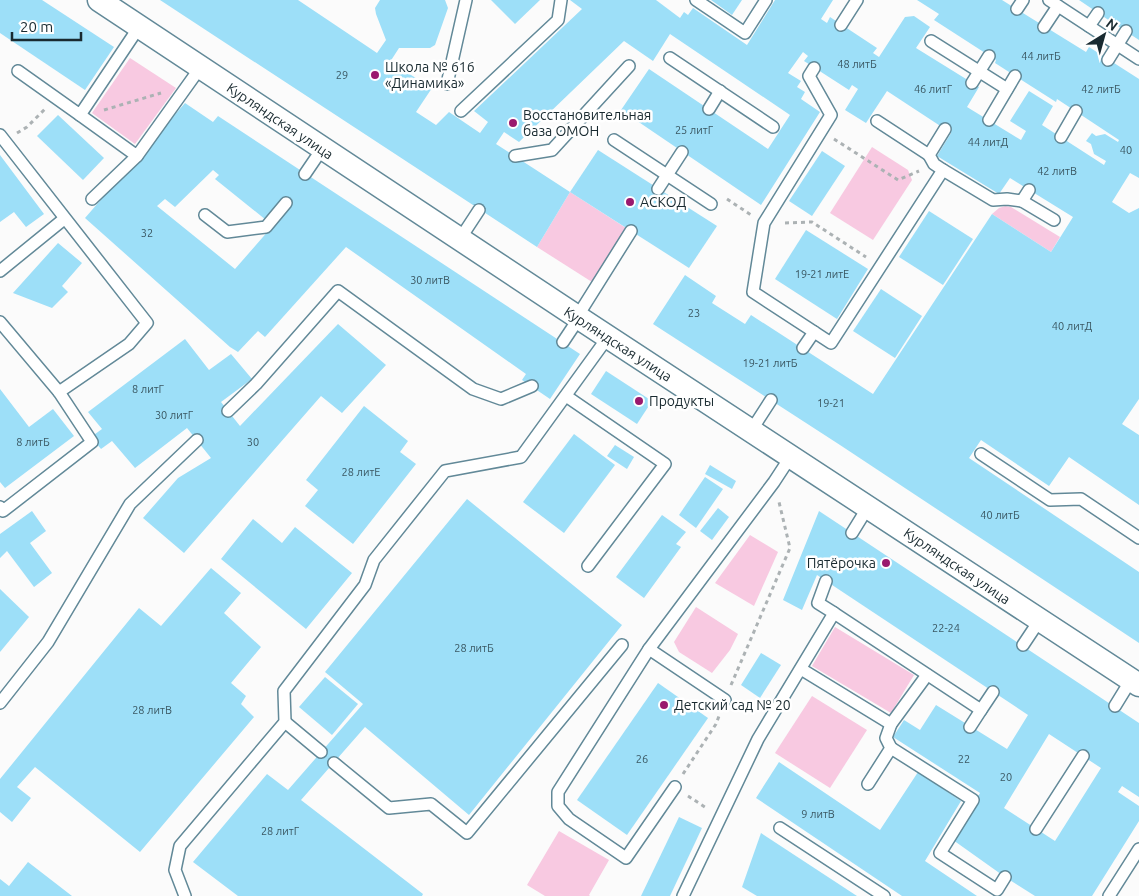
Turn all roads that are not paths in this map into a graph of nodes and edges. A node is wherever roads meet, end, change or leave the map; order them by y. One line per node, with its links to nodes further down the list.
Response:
1 (99, 0): 11 (street, Курляндская улица)
2 (466, 0): 27 (lane)
3 (561, 0): 31 (lane)
4 (696, 0): 5 (lane)
5 (766, 0)
6 (857, 0): 9 (lane)
7 (1053, 3): 10 (lane); 12 (lane)
8 (1098, 13): 10 (lane)
9 (841, 25)
10 (1089, 26): 15 (lane)
11 (139, 27): 24 (street, Курляндская улица); 33 (lane)
12 (1044, 27)
13 (1126, 31): 15 (lane)
14 (932, 41): 23 (lane)
15 (1117, 44): 18 (lane); 19 (lane)
16 (989, 56): 23 (lane)
17 (670, 58): 29 (lane)
18 (1139, 59)
19 (1108, 60)
20 (629, 66): 44 (lane)
21 (814, 68): 63 (lane)
22 (18, 71): 33 (lane)
23 (979, 72): 26 (lane); 28 (lane)
24 (194, 76): 41 (street, Курляндская улица); 43 (lane)
25 (1015, 76): 28 (lane)
26 (972, 83)
27 (447, 84)
28 (1007, 89): 35 (lane)
29 (720, 91): 30 (lane); 36 (lane)
30 (709, 109)
31 (461, 111)
32 (1076, 111): 38 (lane)
33 (80, 115): 43 (lane)
34 (877, 120): 45 (lane)
35 (989, 120)
36 (773, 127)
37 (945, 129): 45 (lane)
38 (1061, 137)
39 (2, 138): 56 (lane)
40 (614, 140): 47 (lane)
41 (322, 148): 46 (lane); 59 (street, Курляндская улица)
42 (682, 152): 47 (lane)
43 (137, 156): 50 (lane)
44 (515, 156)
45 (935, 163): 51 (lane); 63 (lane)
46 (305, 174)
47 (667, 175): 48 (lane); 53 (lane)
48 (658, 189)
49 (1029, 190): 51 (lane)
50 (92, 199)
51 (1022, 201): 57 (lane)
52 (286, 203): 55 (lane)
53 (711, 204)
54 (479, 210): 59 (lane)
55 (206, 215)
56 (64, 219): 60 (lane); 68 (lane)
57 (1054, 220)
58 (631, 231): 61 (lane)
59 (460, 239): 61 (street, Курляндская улица)
60 (0, 271)
61 (578, 318): 64 (street, Курляндская улица); 65 (lane)
62 (0, 322): 68 (lane)
63 (814, 332): 66 (lane)
64 (608, 337): 69 (lane); 72 (street, Курляндская улица)
65 (563, 342)
66 (803, 348)
67 (532, 386): 71 (lane)
68 (59, 392): 76 (lane)
69 (566, 396): 80 (lane); 95 (lane)
70 (771, 400): 72 (lane)
71 (228, 411)
72 (752, 430): 75 (street, Курляндская улица)
73 (197, 440): 92 (lane)
74 (981, 454): 79 (lane)
75 (791, 456): 77 (street, Курляндская улица); 86 (lane)
76 (0, 507)
77 (868, 507): 78 (lane); 83 (street, Курляндская улица)
78 (852, 533)
79 (1139, 538)
80 (588, 566)
81 (826, 581): 82 (lane)
82 (834, 614): 87 (lane); 88 (lane)
83 (1039, 621): 85 (lane); 89 (street, Курляндская улица)
84 (622, 645): 101 (lane)
85 (1023, 645)
86 (649, 649): 91 (lane); 103 (lane)
87 (801, 669): 96 (lane); 109 (lane)
88 (927, 676): 94 (lane); 96 (lane)
89 (1135, 683): 93 (lane)
90 (993, 692): 94 (lane)
91 (725, 700)
92 (0, 703)
93 (1115, 706)
94 (981, 710): 97 (lane)
95 (285, 722): 99 (lane); 108 (lane)
96 (891, 724): 98 (lane)
97 (970, 726)
98 (890, 748): 102 (lane); 107 (lane)
99 (321, 752)
100 (1082, 756): 105 (lane)
101 (334, 763)
102 (868, 784)
103 (674, 787)
104 (780, 828): 110 (lane)
105 (1036, 829)
106 (1139, 849): 111 (lane)
107 (1005, 877)
108 (185, 896)
109 (683, 896)
110 (884, 896)
111 (1109, 896)

